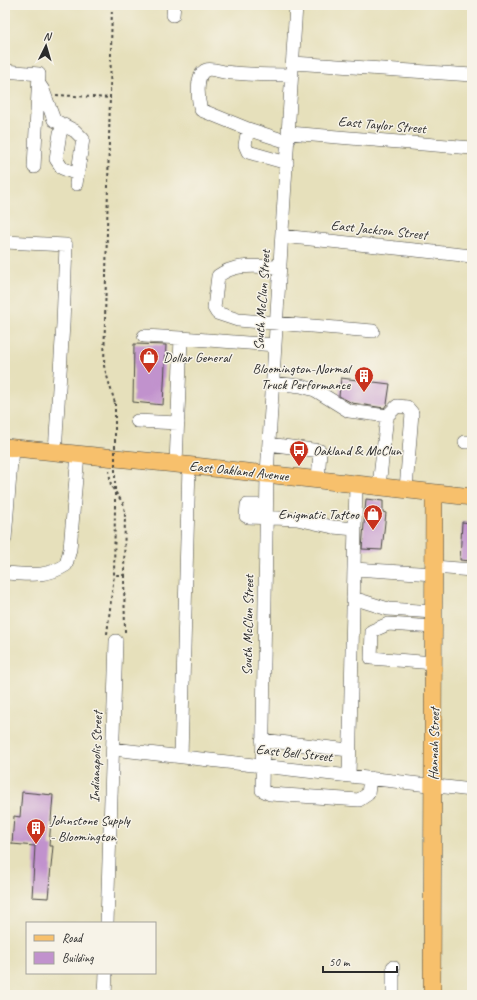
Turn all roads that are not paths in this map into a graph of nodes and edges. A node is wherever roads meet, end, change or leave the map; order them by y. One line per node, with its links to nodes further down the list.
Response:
1 (296, 5): 2 (street, South McClun Street)
2 (292, 69): 4 (street); 7 (street, East Taylor Street); 8 (street, South McClun Street)
3 (5, 71): 5 (street)
4 (472, 75)
5 (39, 79): 6 (street); 11 (street)
6 (64, 125): 6 (street)
7 (248, 129): 8 (street, East Taylor Street); 10 (street)
8 (288, 137): 9 (street, East Taylor Street); 10 (street, South McClun Street)
9 (472, 148)
10 (287, 163): 12 (street, South McClun Street)
11 (34, 167)
12 (282, 236): 14 (street, East Jackson Street); 15 (street, South McClun Street)
13 (5, 242): 27 (street)
14 (472, 256)
15 (280, 267): 16 (street, South McClun Street); 16 (street)
16 (277, 323): 17 (street); 20 (street, South McClun Street)
17 (373, 331)
18 (144, 336): 19 (street)
19 (181, 338): 20 (street); 24 (street)
20 (275, 345): 21 (street, South McClun Street)
21 (273, 383): 22 (street); 25 (street, South McClun Street)
22 (387, 416): 33 (street); 34 (street)
23 (136, 421): 24 (street)
24 (178, 423): 29 (street)
25 (269, 444): 30 (street, South McClun Street); 31 (street)
26 (8, 448): 27 (main road, East Oakland Avenue); 39 (street)
27 (55, 452): 28 (main road, East Oakland Avenue)
28 (78, 454): 29 (main road, East Oakland Avenue); 43 (street)
29 (182, 465): 30 (main road, East Oakland Avenue); 51 (street)
30 (267, 474): 31 (main road, East Oakland Avenue); 37 (street, South McClun Street)
31 (318, 480): 32 (main road, East Oakland Avenue)
32 (356, 484): 33 (main road, East Oakland Avenue); 38 (street)
33 (380, 486): 34 (main road, East Oakland Avenue)
34 (406, 489): 35 (main road, East Oakland Avenue)
35 (434, 492): 36 (main road, East Oakland Avenue); 41 (main road, Hannah Street)
36 (472, 497)
37 (266, 512): 38 (street); 48 (street, South McClun Street)
38 (355, 529): 40 (street)
39 (5, 539)
40 (354, 569): 41 (street); 44 (street)
41 (434, 570): 42 (street); 45 (main road, Hannah Street)
42 (472, 570)
43 (5, 573)
44 (353, 598): 45 (street); 50 (street)
45 (434, 619): 47 (main road, Hannah Street); 47 (street)
46 (116, 641): 49 (street, Indianapolis Street)
47 (434, 663): 55 (main road, Hannah Street)
48 (262, 740): 50 (street); 52 (street, South McClun Street)
49 (113, 749): 51 (street, East Bell Street); 57 (street, Indianapolis Street)
50 (349, 750): 53 (street)
51 (182, 757): 52 (street, East Bell Street)
52 (262, 766): 53 (street, East Bell Street); 54 (street, South McClun Street)
53 (349, 776): 54 (street, East Bell Street)
54 (370, 778): 55 (street, East Bell Street)
55 (433, 785): 56 (street, East Bell Street); 62 (main road, Hannah Street)
56 (472, 790)
57 (107, 922)
58 (393, 967): 61 (street)
59 (106, 974): 60 (street)
60 (105, 995)
61 (393, 995)
62 (432, 995)

